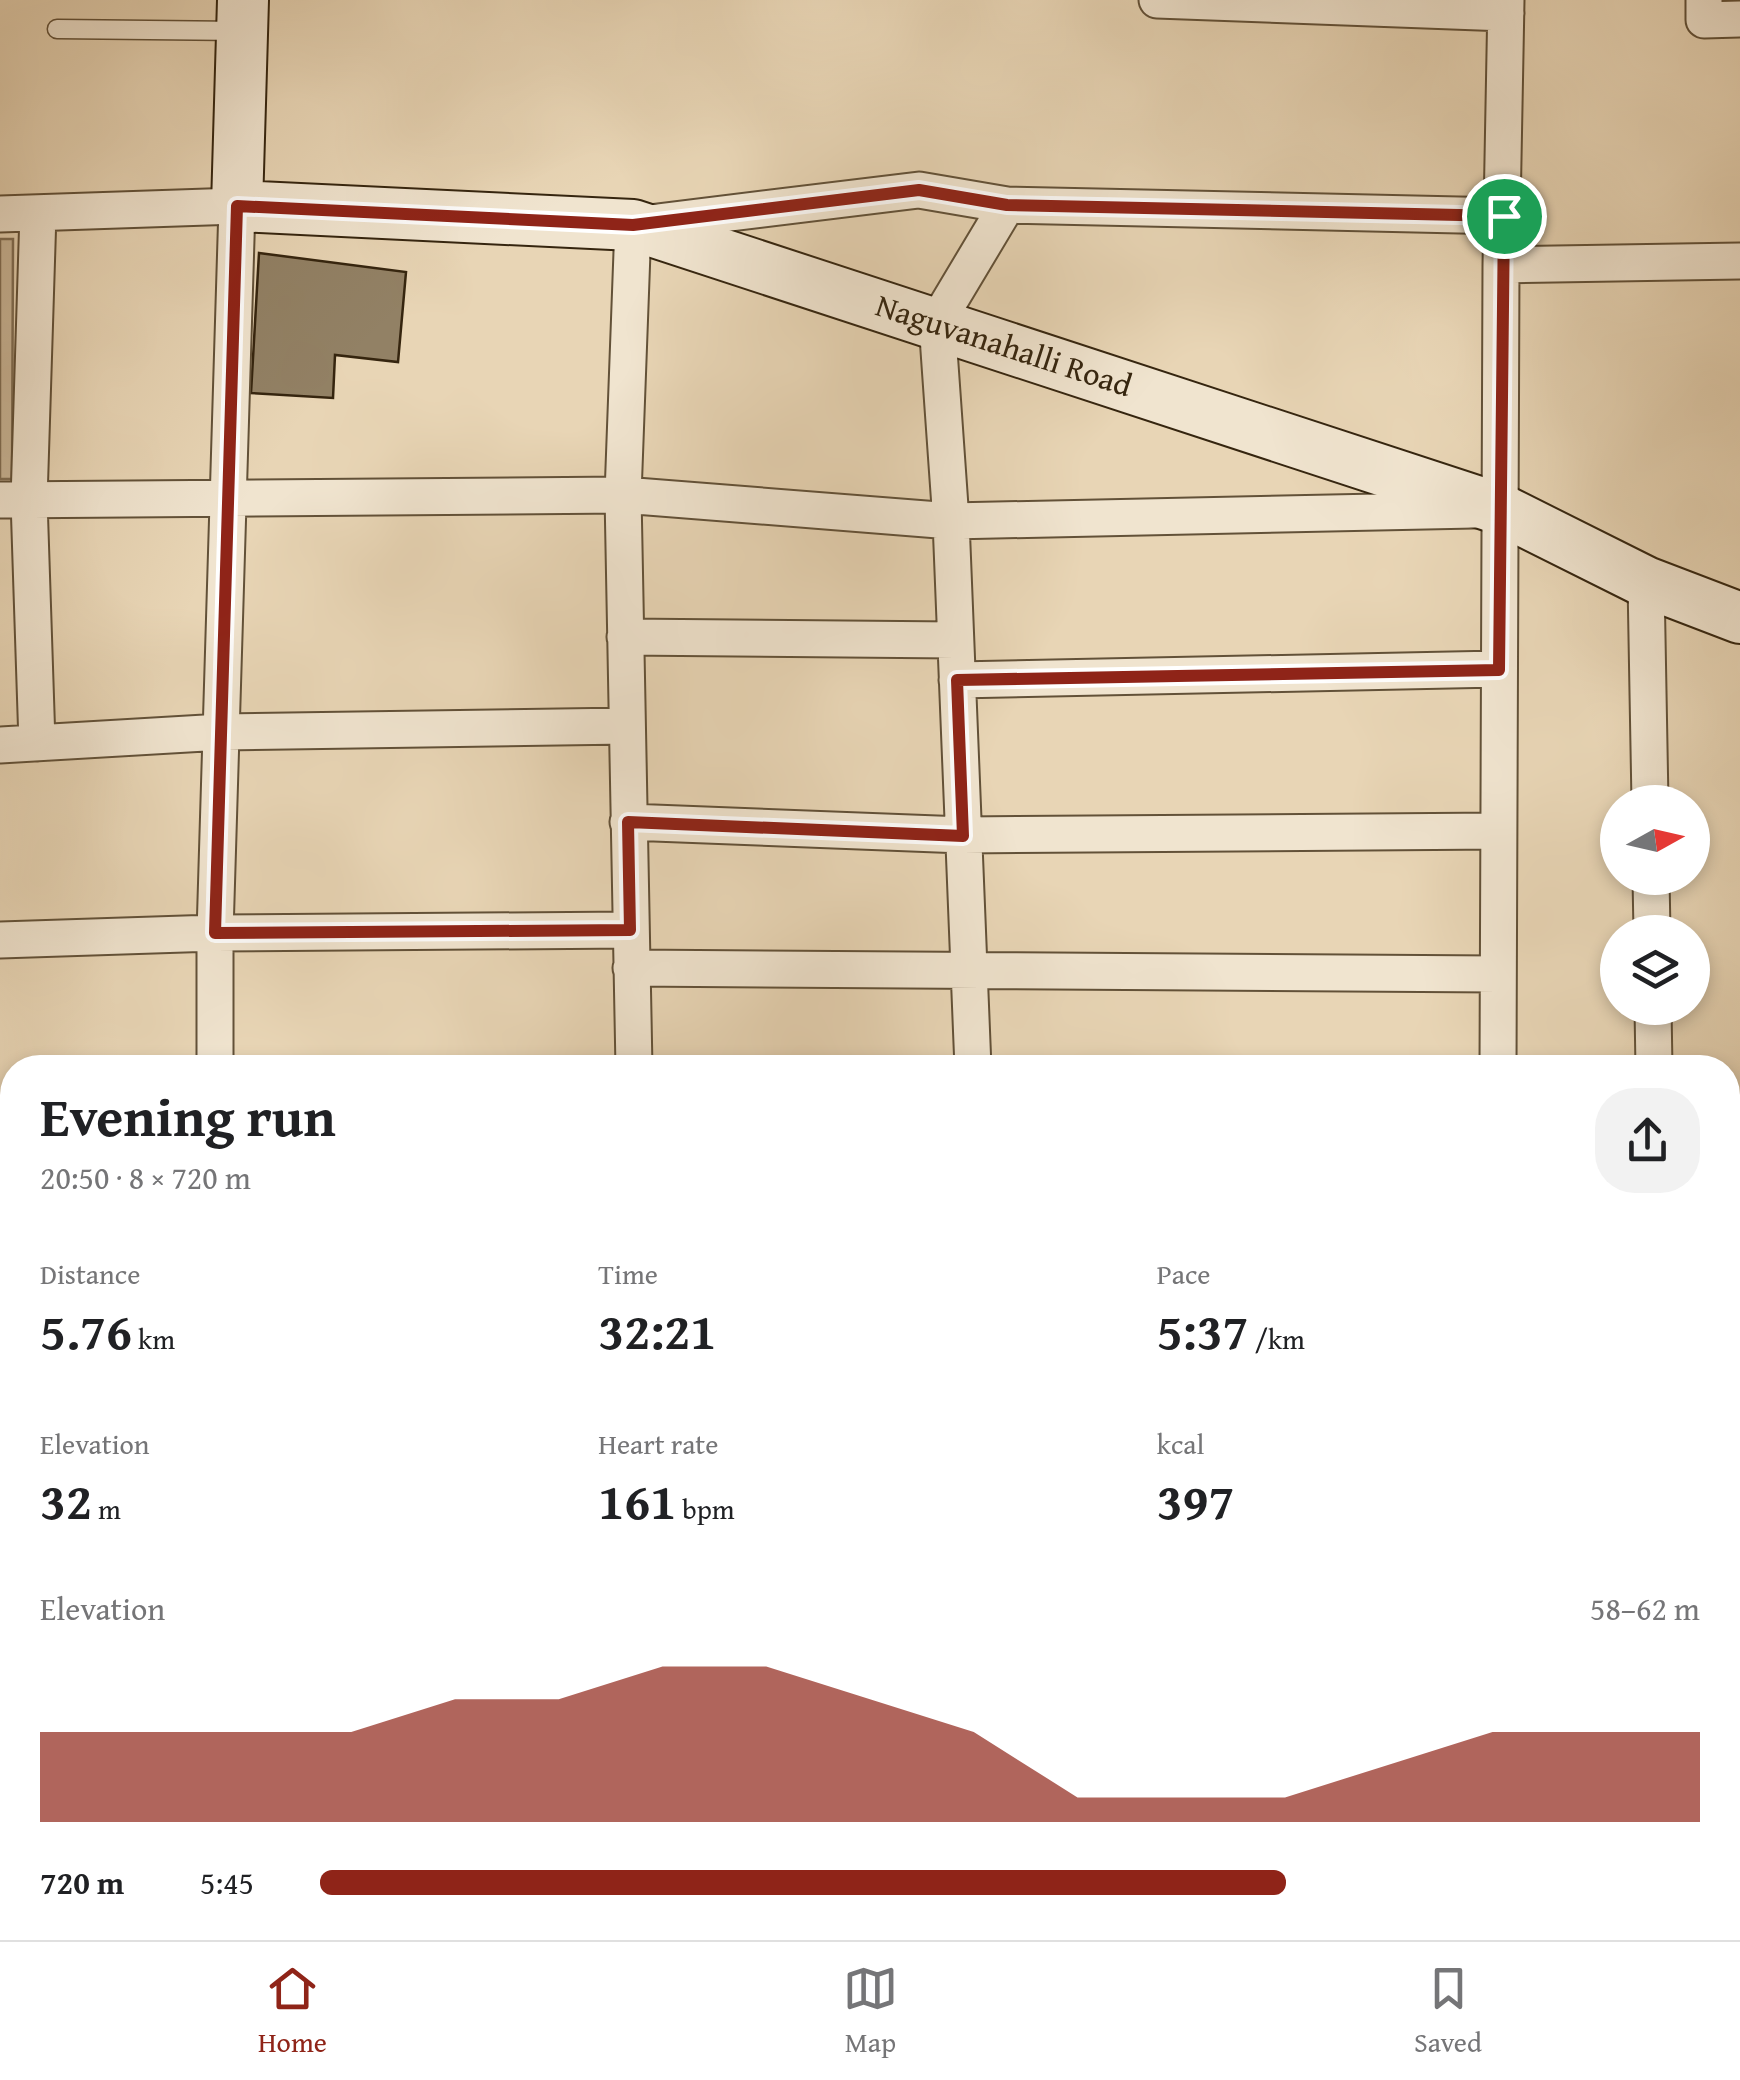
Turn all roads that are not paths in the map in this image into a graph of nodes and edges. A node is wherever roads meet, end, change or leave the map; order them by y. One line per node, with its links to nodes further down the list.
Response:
1 (1157, 0): 3 (street)
2 (1704, 0): 5 (street)
3 (1506, 7): 11 (street)
4 (243, 16): 6 (lane); 8 (street)
5 (1740, 20)
6 (57, 29)
7 (1007, 205): 11 (street); 12 (street); 15 (street)
8 (237, 206): 9 (street); 12 (street, Naguvanahalli Road); 17 (street)
9 (38, 213): 10 (street); 18 (street)
10 (0, 214)
11 (1504, 216): 14 (street)
12 (633, 225): 15 (street, Naguvanahalli Road); 16 (street)
13 (1740, 261): 14 (street)
14 (1501, 265): 19 (street)
15 (937, 322): 19 (street, Naguvanahalli Road); 20 (street)
16 (623, 495): 17 (street); 20 (street); 23 (street)
17 (230, 498): 18 (street); 28 (street)
18 (15, 500): 29 (street)
19 (1500, 509): 20 (street); 21 (street, Naguvanahalli Road); 25 (street)
20 (951, 521): 24 (street)
21 (1646, 582): 22 (street, Naguvanahalli Road); 31 (street)
22 (1740, 618)
23 (625, 637): 24 (street); 27 (street)
24 (955, 640): 26 (street)
25 (1499, 670): 26 (street); 33 (street)
26 (957, 680): 34 (street)
27 (627, 726): 28 (street); 32 (street)
28 (222, 732): 29 (street); 36 (street)
29 (37, 744): 30 (street)
30 (0, 746)
31 (1650, 785)
32 (628, 822): 34 (street); 35 (street)
33 (1498, 831): 34 (street); 40 (street)
34 (963, 836): 39 (street)
35 (630, 930): 36 (street); 38 (street)
36 (215, 933): 37 (street); 42 (street)
37 (0, 940)
38 (631, 968): 39 (street); 43 (street)
39 (969, 968): 40 (street); 44 (street)
40 (1497, 974): 45 (street)
41 (1653, 1025): 46 (street)
42 (215, 1055)
43 (634, 1055)
44 (972, 1055)
45 (1498, 1055)
46 (1654, 1055)

